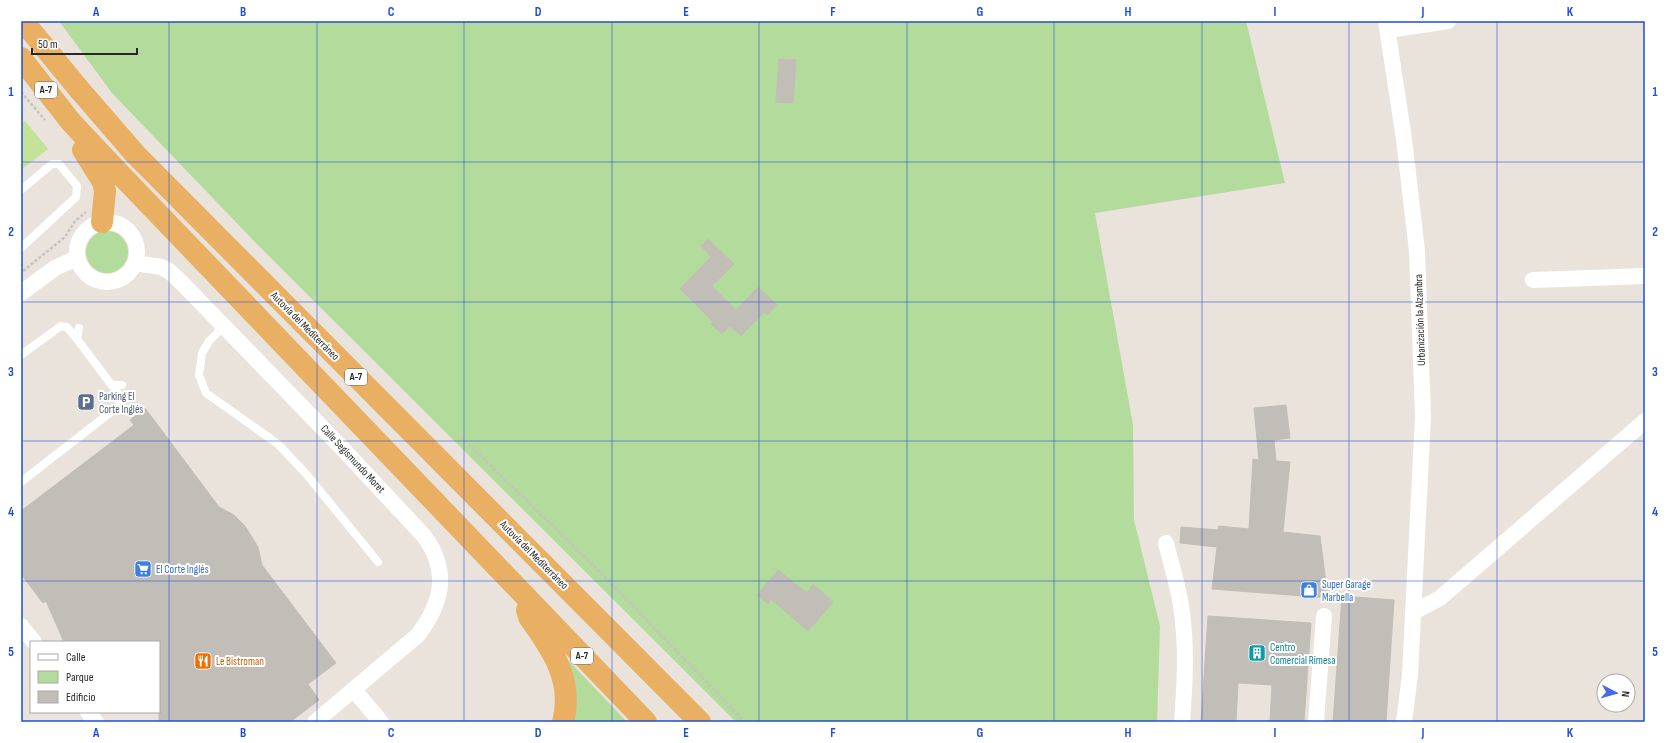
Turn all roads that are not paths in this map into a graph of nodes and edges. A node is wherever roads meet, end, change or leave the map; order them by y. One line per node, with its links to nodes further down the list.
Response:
1 (23, 21): 37 (highway, Autovía del Mediterráneo / A-7)
2 (1448, 21): 3 (street, Urbanización la Alzambra)
3 (1387, 25): 25 (street, Urbanización la Alzambra)
4 (21, 58): 5 (highway, A-7)
5 (72, 122): 7 (highway); 24 (highway, A-7)
6 (21, 190): 8 (lane)
7 (102, 222): 9 (street); 10 (street)
8 (21, 248)
9 (77, 258): 10 (street); 13 (street)
10 (135, 263): 14 (street, Calle Segismundo Moret)
11 (1645, 276): 12 (street)
12 (1533, 280)
13 (21, 292)
14 (225, 325): 23 (lane); 30 (street, Calle Segismundo Moret)
15 (78, 328): 16 (lane)
16 (77, 339): 17 (lane); 18 (lane)
17 (21, 355)
18 (110, 383): 19 (lane); 21 (lane)
19 (122, 385)
20 (1645, 421): 25 (street)
21 (21, 482)
22 (1166, 543): 38 (street)
23 (378, 562)
24 (519, 588): 35 (highway); 36 (highway, A-7)
25 (1414, 612): 29 (street, Urbanización la Alzambra)
26 (1324, 616): 39 (street)
27 (21, 626): 28 (street)
28 (33, 641)
29 (1410, 674): 40 (street); 41 (street)
30 (354, 690): 32 (street); 34 (street, Calle Segismundo Moret)
31 (89, 713): 33 (street)
32 (375, 718)
33 (96, 722)
34 (315, 722)
35 (563, 722)
36 (646, 722)
37 (700, 722)
38 (1182, 722)
39 (1316, 722)
40 (1404, 722)
41 (1410, 722)

